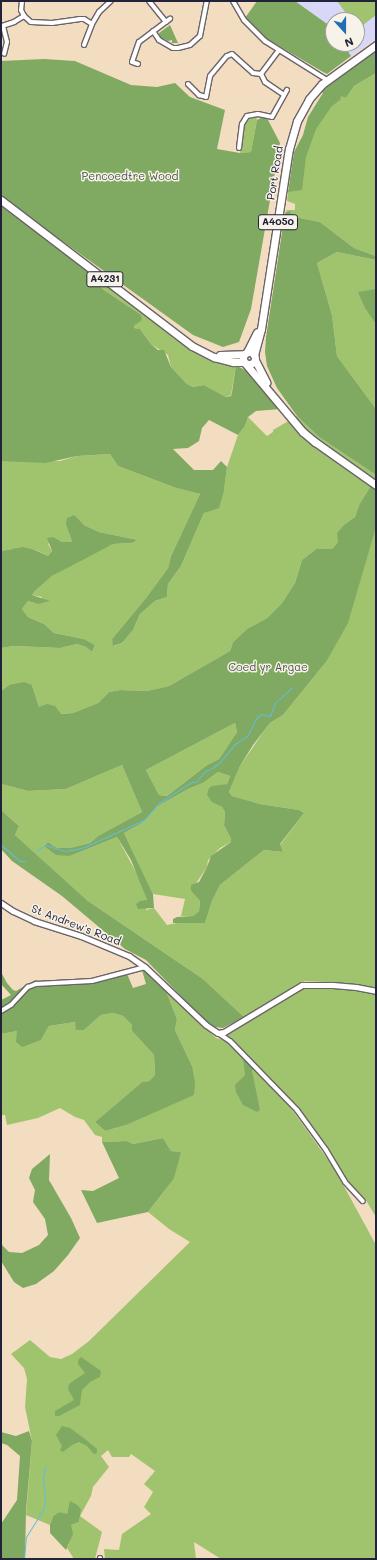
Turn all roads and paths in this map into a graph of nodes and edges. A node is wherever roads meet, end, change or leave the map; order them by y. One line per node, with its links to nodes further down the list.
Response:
1 (21, 1): 6 (street)
2 (110, 1): 7 (street)
3 (149, 1): 9 (street)
4 (207, 1): 9 (street)
5 (233, 1): 12 (street)
6 (24, 16): 7 (street); 8 (street)
7 (92, 24): 10 (street)
8 (2, 26): 13 (street)
9 (153, 31): 14 (street)
10 (84, 45)
11 (376, 45): 16 (main road, Port Road / A4050)
12 (279, 50): 15 (street); 16 (street)
13 (4, 54)
14 (138, 64)
15 (261, 74): 17 (street); 19 (street)
16 (327, 80): 23 (main road, Port Road / A4050)
17 (188, 84)
18 (287, 90): 19 (street)
19 (284, 95): 20 (street)
20 (239, 148)
21 (1, 200): 22 (main road, A4231)
22 (212, 354): 23 (main road, A4231); 24 (main road, A4231)
23 (250, 355): 24 (main road, A4050); 24 (main road); 25 (main road)
24 (244, 363): 25 (main road)
25 (274, 396): 26 (main road)
26 (376, 485)
27 (1, 903): 28 (street, St Andrew's Road)
28 (145, 967): 30 (street); 31 (street, St Andrew's Road)
29 (376, 991): 31 (street)
30 (1, 1010)
31 (218, 1033): 32 (street)
32 (363, 1201)

